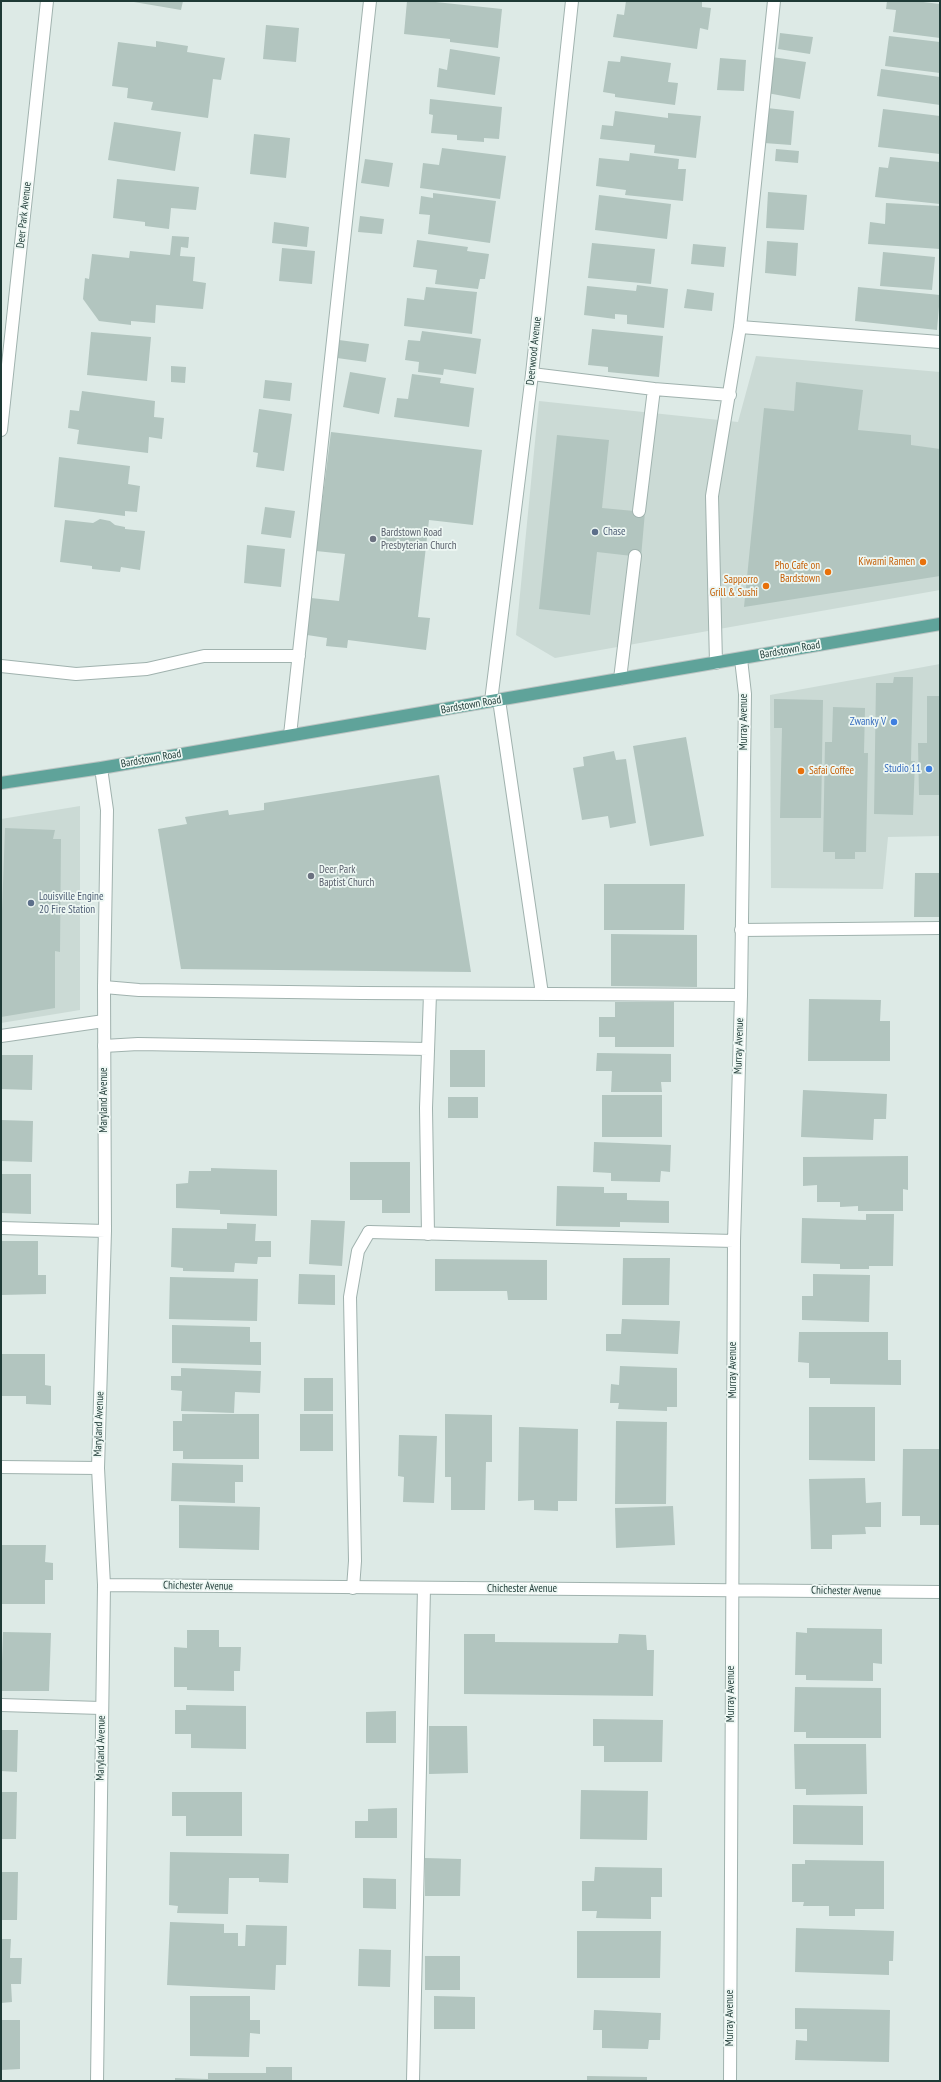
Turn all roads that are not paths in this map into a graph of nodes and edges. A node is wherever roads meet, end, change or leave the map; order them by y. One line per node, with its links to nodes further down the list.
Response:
1 (47, 1): 10 (street, Deer Park Avenue)
2 (370, 1): 14 (street)
3 (572, 1): 7 (street, Deerwood Avenue)
4 (774, 1): 5 (street)
5 (740, 327): 6 (street); 9 (street)
6 (940, 342)
7 (532, 374): 8 (street); 19 (street, Deerwood Avenue)
8 (654, 390): 9 (street); 11 (street)
9 (730, 395): 16 (street)
10 (1, 430)
11 (639, 511)
12 (634, 556): 18 (street)
13 (940, 624): 15 (main road, Bardstown Road)
14 (299, 656): 17 (street); 20 (street)
15 (741, 659): 16 (main road, Bardstown Road); 24 (street, Murray Avenue)
16 (716, 663): 18 (main road, Bardstown Road)
17 (1, 666)
18 (620, 679): 19 (main road, Bardstown Road)
19 (495, 700): 20 (main road, Bardstown Road); 27 (street, Deerwood Avenue)
20 (290, 735): 21 (main road, Bardstown Road)
21 (101, 768): 22 (main road, Bardstown Road); 25 (street, Maryland Avenue)
22 (1, 783)
23 (940, 928): 24 (street)
24 (741, 930): 28 (street, Murray Avenue)
25 (104, 987): 26 (street); 29 (street, Maryland Avenue)
26 (430, 994): 27 (street); 32 (street)
27 (542, 994): 28 (street)
28 (740, 995): 36 (street, Murray Avenue)
29 (104, 1022): 30 (street); 31 (street, Maryland Avenue)
30 (1, 1036)
31 (104, 1046): 32 (street); 34 (street, Maryland Avenue)
32 (428, 1049): 35 (street)
33 (1, 1228): 34 (street)
34 (106, 1231): 38 (street, Maryland Avenue)
35 (428, 1234): 36 (street); 40 (street)
36 (734, 1241): 42 (street, Murray Avenue)
37 (1, 1467): 38 (street)
38 (98, 1468): 39 (street, Maryland Avenue)
39 (104, 1585): 40 (street, Chichester Avenue); 45 (street, Maryland Avenue)
40 (353, 1588): 41 (street, Chichester Avenue)
41 (424, 1588): 42 (street, Chichester Avenue); 47 (street)
42 (732, 1589): 43 (street, Chichester Avenue); 48 (street, Murray Avenue)
43 (940, 1592)
44 (1, 1705): 45 (street)
45 (101, 1708): 46 (street, Maryland Avenue)
46 (97, 2081)
47 (413, 2081)
48 (730, 2081)

